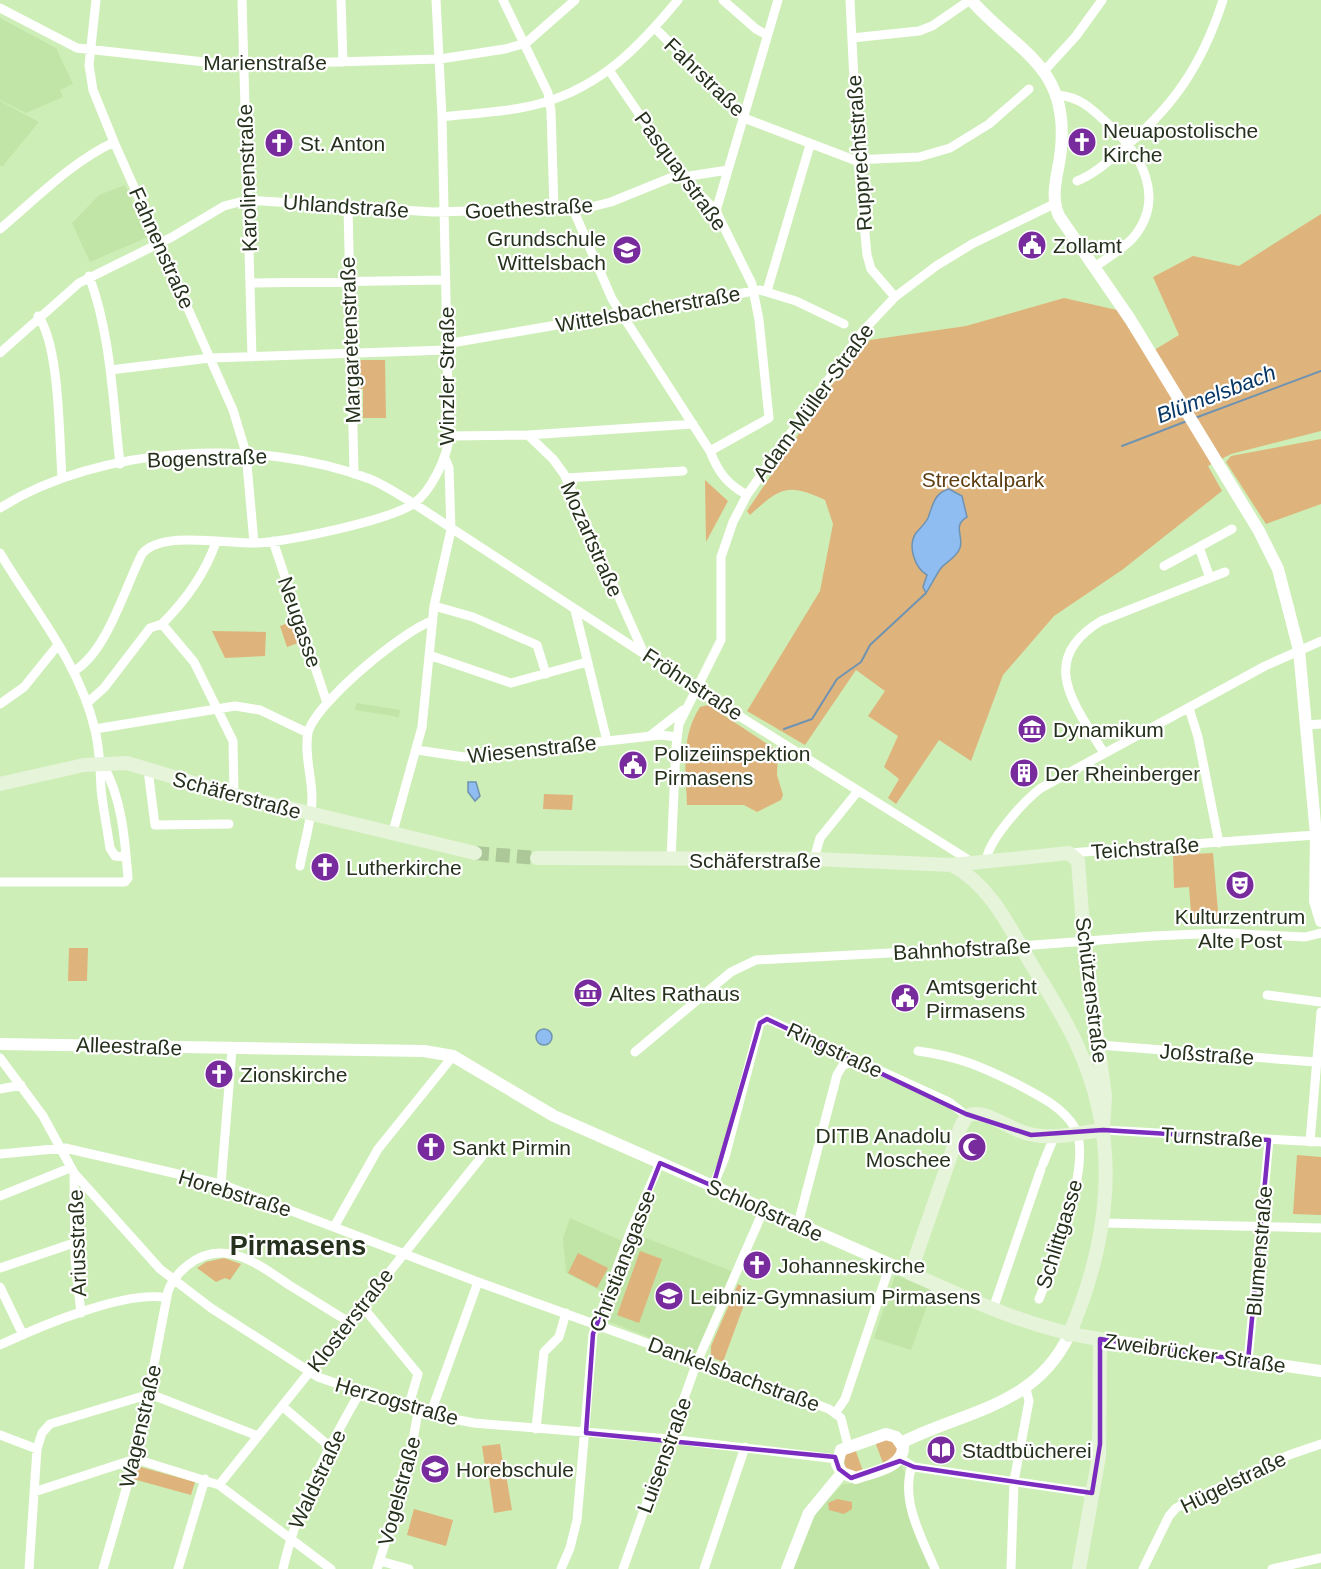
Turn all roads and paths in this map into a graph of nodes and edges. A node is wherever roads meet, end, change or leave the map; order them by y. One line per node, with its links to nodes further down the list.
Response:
1 (96, 0): 19 (street, Fahnenstraße)
2 (242, 0): 22 (street, Karolinenstraße)
3 (340, 0): 21 (street)
4 (436, 0): 20 (street, Winzler Straße)
5 (503, 0): 18 (street)
6 (575, 0): 18 (street)
7 (678, 0): 15 (street)
8 (723, 0): 16 (street)
9 (778, 0): 16 (street)
10 (850, 0): 17 (street, Rupprechtstraße)
11 (970, 0): 17 (street); 24 (street)
12 (1102, 0): 24 (street)
13 (1223, 0): 31 (street)
14 (0, 8): 19 (street)
15 (655, 28): 23 (street); 29 (street, Fahrstraße)
16 (767, 35): 29 (street)
17 (852, 38): 33 (street, Rupprechtstraße)
18 (526, 43): 20 (street, Marienstraße); 27 (street)
19 (90, 51): 22 (street, Marienstraße); 30 (street, Fahnenstraße)
20 (440, 59): 21 (street, Marienstraße); 28 (street, Winzler Straße)
21 (343, 62): 22 (street, Marienstraße)
22 (244, 64): 37 (street, Karolinenstraße)
23 (609, 70): 27 (street); 35 (street, Pasquaystraße)
24 (1045, 70): 26 (street)
25 (1029, 89): 33 (street)
26 (1058, 95): 31 (street); 38 (street)
27 (550, 101): 28 (street); 40 (street)
28 (442, 117): 42 (street, Winzler Straße)
29 (744, 118): 32 (street, Fahrstraße); 34 (street)
30 (114, 142): 44 (street); 45 (street, Fahnenstraße)
31 (1129, 144): 36 (street); 46 (street)
32 (810, 145): 33 (street, Fahrstraße); 52 (street)
33 (858, 161): 53 (street, Rupprechtstraße)
34 (728, 170): 35 (street, Goethestraße); 43 (street)
35 (682, 175): 41 (street, Goethestraße); 43 (street, Pasquaystraße)
36 (1077, 180)
37 (248, 200): 39 (street, Uhlandstraße); 45 (street); 50 (street, Karolinenstraße)
38 (1054, 204): 46 (street); 53 (street, Adam-Müller-Straße)
39 (348, 206): 42 (street, Uhlandstraße); 49 (street, Margaretenstraße)
40 (554, 208): 41 (street, Goethestraße); 42 (street, Goethestraße)
41 (573, 209): 54 (street)
42 (444, 211): 48 (street, Winzler Straße)
43 (716, 211): 51 (street, Pasquaystraße)
44 (0, 229)
45 (160, 243): 47 (street); 61 (street, Fahnenstraße)
46 (1095, 267): 93 (street)
47 (89, 276): 55 (street); 62 (street)
48 (445, 280): 49 (street); 57 (street, Winzler Straße)
49 (348, 281): 50 (street); 59 (street, Margaretenstraße)
50 (251, 283): 60 (street, Karolinenstraße)
51 (754, 291): 52 (street, Wittelsbacherstraße); 54 (street, Wittelsbacherstraße); 66 (street, Pasquaystraße)
52 (766, 291): 56 (street, Wittelsbacherstraße)
53 (895, 297): 74 (street, Adam-Müller-Straße)
54 (621, 313): 57 (street, Wittelsbacherstraße); 63 (street)
55 (38, 316): 58 (street); 72 (street)
56 (844, 324)
57 (446, 347): 59 (street, Wittelsbacherstraße); 65 (street, Winzler Straße)
58 (0, 353)
59 (350, 353): 60 (street, Wittelsbacherstraße); 71 (street, Margaretenstraße)
60 (252, 357): 61 (street, Wittelsbacherstraße)
61 (210, 358): 62 (street, Wittelsbacherstraße); 67 (street, Fahnenstraße)
62 (110, 370): 69 (street)
63 (693, 424): 64 (street); 66 (street)
64 (528, 435): 65 (street); 73 (street, Mozartstraße)
65 (449, 436): 68 (street, Winzler Straße)
66 (710, 451): 74 (street)
67 (246, 453): 69 (street, Bogenstraße); 71 (street, Bogenstraße); 81 (street, Fahnenstraße)
68 (446, 458): 75 (street, Winzler Straße); 78 (street)
69 (120, 464): 72 (street, Bogenstraße)
70 (683, 471): 73 (street)
71 (354, 474): 75 (street, Bogenstraße)
72 (62, 477): 76 (street, Bogenstraße)
73 (566, 478): 94 (street, Mozartstraße)
74 (747, 495): 99 (street, Adam-Müller-Straße)
75 (413, 503): 78 (street, Fröhnstraße); 79 (street)
76 (0, 508)
77 (1232, 529): 82 (street)
78 (451, 530): 87 (street); 88 (street, Fröhnstraße)
79 (273, 541): 81 (street); 101 (street, Neugasse)
80 (216, 542): 81 (street); 90 (street); 97 (street)
81 (255, 543)
82 (1199, 547): 84 (street); 86 (street)
83 (0, 553): 92 (street)
84 (1164, 566)
85 (1225, 572): 86 (street)
86 (1210, 578): 114 (street)
87 (434, 606): 89 (street); 98 (street)
88 (575, 610): 94 (street, Fröhnstraße); 96 (street)
89 (432, 621): 95 (street); 101 (street)
90 (162, 624): 100 (street); 104 (street)
91 (1321, 641): 93 (street)
92 (58, 645): 97 (street); 102 (street)
93 (1299, 650): 103 (street); 107 (street)
94 (643, 651): 99 (street, Fröhnstraße)
95 (429, 655): 98 (street); 113 (street)
96 (587, 662): 98 (street); 112 (street)
97 (74, 671): 100 (street)
98 (546, 674)
99 (697, 687): 105 (street); 118 (street, Fröhnstraße)
100 (87, 703): 108 (street)
101 (327, 703): 109 (street)
102 (0, 704)
103 (1189, 708): 114 (street); 124 (street)
104 (218, 709): 108 (street); 109 (street); 119 (street)
105 (685, 709): 110 (street); 111 (street)
106 (1321, 724): 107 (street)
107 (1306, 725): 122 (street)
108 (95, 729): 115 (street)
109 (308, 733): 120 (street)
110 (648, 737): 111 (street, Wiesenstraße); 112 (street, Wiesenstraße)
111 (677, 737): 129 (street)
112 (607, 741): 113 (street, Wiesenstraße)
113 (417, 750): 123 (street)
114 (1104, 753): 131 (street)
115 (102, 762): 116 (main road, Schäferstraße); 117 (main road, Schäferstraße); 127 (street); 127 (street)
116 (148, 770): 119 (main road, Schäferstraße); 121 (street)
117 (0, 784)
118 (858, 791): 130 (street); 131 (street, Fröhnstraße)
119 (234, 795): 120 (main road, Schäferstraße)
120 (310, 814): 123 (main road, Schäferstraße); 133 (street)
121 (229, 824)
122 (1319, 833): 124 (street, Teichstraße); 136 (street)
123 (392, 835): 125 (main road, Schäferstraße)
124 (1219, 843): 126 (street, Teichstraße)
125 (475, 853)
126 (1069, 853): 131 (main road, Teichstraße); 138 (main road, Schützenstraße)
127 (126, 857): 134 (street)
128 (537, 858): 129 (main road, Schäferstraße)
129 (671, 859): 130 (main road, Schäferstraße)
130 (814, 859): 132 (main road, Schäferstraße)
131 (985, 863): 132 (main road, Schäferstraße); 135 (main road)
132 (952, 865): 135 (main road)
133 (300, 866)
134 (0, 882)
135 (981, 885): 139 (main road)
136 (1321, 921)
137 (1321, 933): 138 (street, Bahnhofstraße)
138 (1084, 940): 139 (street, Bahnhofstraße); 144 (main road, Schützenstraße)
139 (1021, 946): 146 (street, Bahnhofstraße); 156 (main road)
140 (1267, 995): 141 (street)
141 (1321, 1002)
142 (1321, 1012): 151 (street)
143 (0, 1044): 145 (street, Alleestraße)
144 (1099, 1045): 151 (street, Joßstraße); 156 (main road, Schützenstraße)
145 (232, 1049): 148 (street, Alleestraße); 168 (street)
146 (635, 1052)
147 (918, 1052): 157 (street)
148 (453, 1056): 152 (street, Alleestraße); 174 (street)
149 (0, 1058): 153 (street)
150 (858, 1061): 155 (street, Ringstraße); 167 (street, Ringstraße); 172 (street)
151 (1316, 1062): 160 (street)
152 (470, 1065): 165 (street, Schloßstraße)
153 (21, 1085): 154 (street); 162 (street)
154 (0, 1089)
155 (967, 1116): 158 (main road, Ringstraße); 180 (main road)
156 (1103, 1130): 157 (main road, Ringstraße); 159 (street, Turnstraße); 171 (main road)
157 (1077, 1133): 158 (main road, Ringstraße); 184 (street, Schlittgasse)
158 (1054, 1137): 187 (street)
159 (1269, 1140): 160 (street, Turnstraße); 173 (street, Blumenstraße)
160 (1310, 1142): 161 (street, Turnstraße)
161 (1321, 1142)
162 (59, 1147): 163 (street, Horebstraße); 166 (street); 168 (street, Horebstraße)
163 (0, 1154)
164 (483, 1155): 177 (street, Klosterstraße)
165 (660, 1162): 167 (street, Schloßstraße); 191 (street, Christiansgasse)
166 (72, 1170): 169 (street); 176 (street, Ariusstraße); 181 (street, Herzogstraße)
167 (716, 1181): 170 (street, Schloßstraße)
168 (221, 1184): 174 (street, Horebstraße)
169 (0, 1196)
170 (764, 1209): 172 (street, Schloßstraße); 197 (street, Luisenstraße)
171 (1104, 1223): 173 (street); 193 (main road)
172 (798, 1224): 178 (street, Schloßstraße)
173 (1262, 1224): 175 (street); 196 (street, Blumenstraße)
174 (334, 1227): 177 (street, Horebstraße)
175 (1321, 1227)
176 (74, 1243): 179 (street); 188 (street, Ariusstraße)
177 (403, 1254): 182 (street, Horebstraße); 186 (street, Klosterstraße)
178 (890, 1265): 180 (street, Schloßstraße); 206 (street)
179 (0, 1268)
180 (910, 1273): 187 (main road, Schloßstraße)
181 (172, 1281): 185 (street, Wagenstraße); 190 (street); 199 (street, Herzogstraße)
182 (478, 1282): 189 (street, Horebstraße); 207 (street)
183 (0, 1287): 192 (street)
184 (1040, 1296)
185 (167, 1298): 188 (street); 202 (street, Wagenstraße)
186 (362, 1306): 190 (street, Klosterstraße); 204 (street)
187 (993, 1309): 193 (main road, Schloßstraße)
188 (81, 1313): 192 (street)
189 (566, 1313): 191 (street, Horebstraße); 208 (street)
190 (349, 1322): 199 (street, Klosterstraße)
191 (596, 1324): 197 (street, Dankelsbachstraße); 209 (street, Christiansgasse)
192 (23, 1335): 195 (street)
193 (1069, 1335): 194 (main road, Zweibrücker Straße); 200 (street)
194 (1100, 1339): 196 (street, Zweibrücker Straße); 227 (main road)
195 (1, 1343)
196 (1248, 1361): 198 (street, Zweibrücker Straße)
197 (697, 1362): 206 (street, Dankelsbachstraße); 212 (street, Luisenstraße)
198 (1321, 1371)
199 (309, 1372): 201 (street, Herzogstraße); 203 (street, Klosterstraße)
200 (1026, 1389): 213 (street); 224 (street)
201 (360, 1392): 204 (street, Herzogstraße); 215 (street, Waldstraße)
202 (150, 1394): 211 (street); 218 (street); 220 (street, Wagenstraße)
203 (282, 1406): 211 (street, Klosterstraße); 215 (street)
204 (408, 1408): 205 (street, Herzogstraße)
205 (418, 1412): 207 (street, Herzogstraße); 230 (street, Vogelstraße)
206 (836, 1412): 216 (street, Dankelsbachstraße)
207 (430, 1415): 208 (street, Herzogstraße)
208 (536, 1429): 209 (street, Herzogstraße)
209 (586, 1433): 212 (street, Herzogstraße); 238 (street, Christiansgasse)
210 (0, 1435): 218 (street)
211 (258, 1436): 225 (street, Klosterstraße)
212 (669, 1439): 217 (street, Herzogstraße); 239 (street, Luisenstraße)
213 (901, 1443): 216 (street); 221 (street)
214 (1321, 1444): 231 (street, Hügelstraße)
215 (329, 1446): 228 (street, Waldstraße)
216 (848, 1446): 219 (street)
217 (745, 1447): 219 (street, Herzogstraße); 240 (street)
218 (37, 1449): 226 (street)
219 (837, 1458): 222 (street)
220 (134, 1460): 223 (street); 226 (street); 233 (street, Wagenstraße)
221 (906, 1463): 222 (street); 224 (street); 242 (street)
222 (842, 1473): 241 (street)
223 (205, 1479): 225 (street); 234 (street)
224 (1014, 1481): 227 (street); 243 (street)
225 (219, 1485): 228 (street)
226 (34, 1492): 232 (street)
227 (1092, 1493): 244 (main road)
228 (290, 1538): 235 (street, Waldstraße); 236 (street)
229 (1321, 1558): 245 (street)
230 (379, 1565): 237 (street)
231 (1146, 1567)
232 (29, 1569)
233 (102, 1569)
234 (178, 1569)
235 (283, 1569)
236 (330, 1569)
237 (409, 1569)
238 (561, 1569)
239 (623, 1569)
240 (704, 1569)
241 (788, 1569)
242 (935, 1569)
243 (1011, 1569)
244 (1080, 1569)
245 (1272, 1569)

